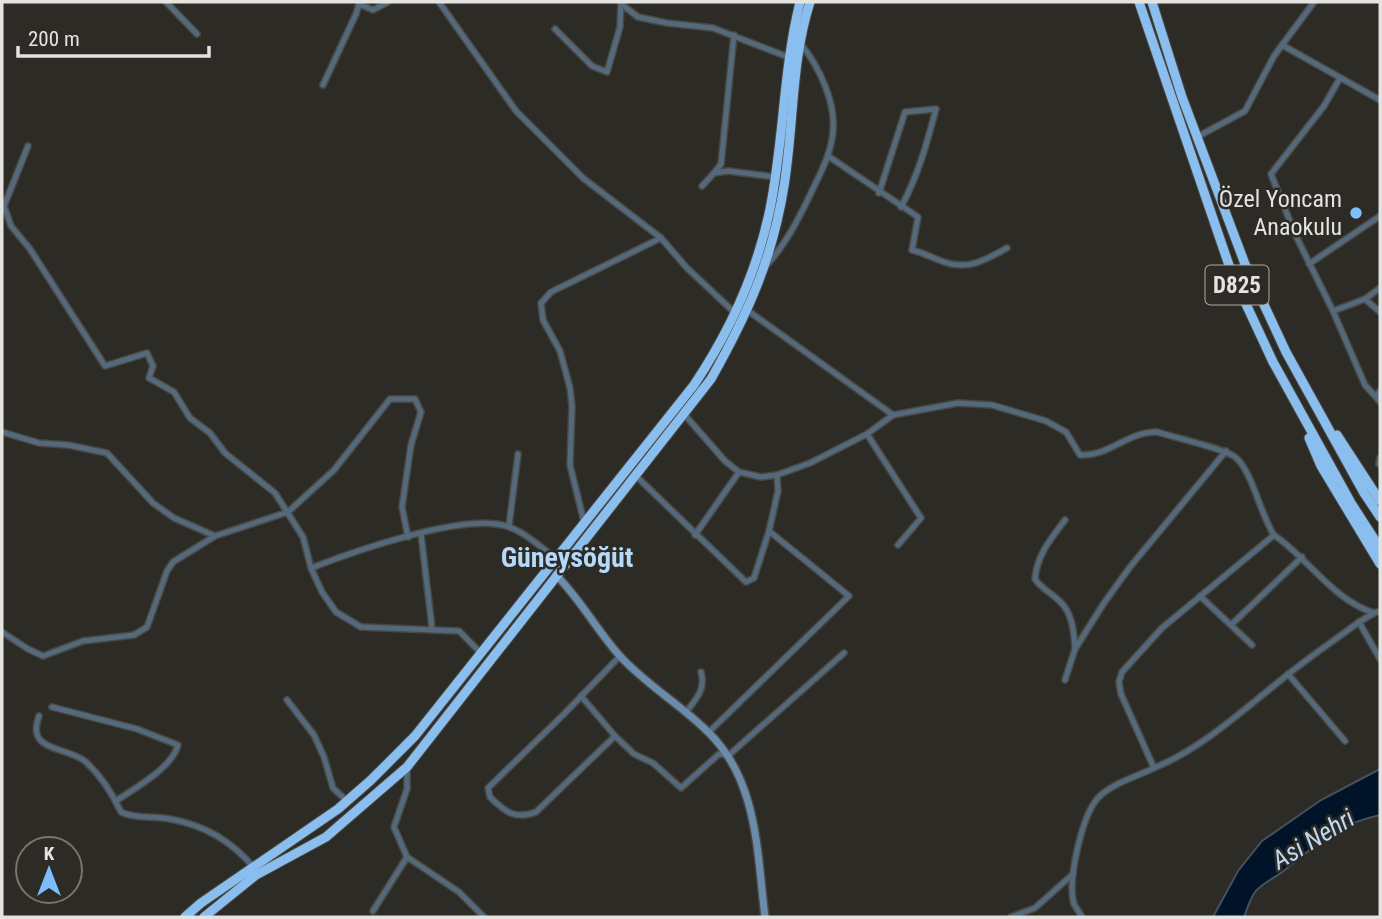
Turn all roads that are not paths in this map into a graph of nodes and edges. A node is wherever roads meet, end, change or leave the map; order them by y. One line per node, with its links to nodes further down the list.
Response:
1 (166, 2): 11 (street)
2 (388, 2): 17 (street)
3 (439, 2): 28 (street)
4 (800, 2): 15 (highway)
5 (810, 2): 13 (highway)
6 (1139, 2): 38 (highway, D825)
7 (1152, 2): 19 (highway, D825)
8 (1314, 2): 14 (street)
9 (621, 3): 10 (street); 12 (street)
10 (555, 29)
11 (197, 34)
12 (734, 35): 15 (street); 22 (street)
13 (800, 43): 21 (street); 31 (highway)
14 (1282, 45): 16 (street); 19 (street)
15 (788, 57): 23 (highway)
16 (1340, 78): 18 (street); 30 (street)
17 (323, 85)
18 (1380, 100)
19 (1197, 137): 40 (highway, D825)
20 (28, 146): 51 (street)
21 (828, 156): 25 (street); 31 (street)
22 (714, 173): 23 (street); 24 (street)
23 (775, 177): 37 (highway)
24 (702, 186)
25 (879, 193): 26 (street); 26 (street)
26 (901, 207): 29 (street)
27 (1380, 216): 30 (street)
28 (661, 239): 37 (street); 54 (street)
29 (1007, 248)
30 (1309, 264): 35 (street)
31 (766, 266): 34 (highway)
32 (1380, 288): 33 (street)
33 (1365, 299): 35 (street); 36 (street)
34 (747, 310): 41 (highway); 42 (street)
35 (1333, 311): 39 (street)
36 (1380, 312)
37 (735, 313): 54 (highway)
38 (1288, 388): 63 (highway, D825); 66 (highway)
39 (1379, 397)
40 (1319, 410): 50 (highway); 52 (highway, D825)
41 (684, 414): 47 (street); 48 (highway)
42 (894, 415): 44 (street); 45 (street)
43 (2, 432): 60 (street)
44 (867, 434): 49 (street); 62 (street)
45 (1226, 451): 59 (street); 76 (street)
46 (518, 453): 55 (street)
47 (739, 472): 49 (street); 58 (street)
48 (636, 475): 58 (street); 68 (highway)
49 (777, 475): 56 (street)
50 (1380, 500)
51 (288, 512): 60 (street); 61 (street); 67 (street)
52 (1380, 517)
53 (1065, 520): 76 (street)
54 (584, 522): 65 (highway)
55 (509, 526): 57 (street); 65 (street)
56 (769, 531): 58 (street); 89 (street)
57 (421, 534): 61 (street); 73 (street)
58 (695, 534)
59 (1274, 535): 64 (street); 69 (street)
60 (215, 536): 74 (street)
61 (408, 537): 67 (street)
62 (898, 545)
63 (1380, 548)
64 (1302, 557): 70 (street); 72 (street)
65 (556, 558): 78 (highway)
66 (1380, 564)
67 (311, 568): 73 (street)
68 (556, 575): 79 (street); 93 (highway)
69 (1200, 596): 72 (street); 94 (street)
70 (1377, 612): 71 (street)
71 (1359, 622): 80 (street); 82 (street)
72 (1231, 625): 75 (street)
73 (432, 628): 78 (street)
74 (2, 632)
75 (1252, 646)
76 (1075, 649): 83 (street)
77 (844, 653): 92 (street)
78 (482, 654): 96 (highway)
79 (620, 656): 84 (street); 87 (street)
80 (1380, 659)
81 (701, 672): 87 (street)
82 (1288, 674): 91 (street); 94 (street)
83 (1065, 680)
84 (581, 696): 90 (street); 90 (street)
85 (287, 700): 96 (street)
86 (52, 707): 95 (street)
87 (686, 712): 89 (street)
88 (39, 716): 95 (street)
89 (709, 732): 92 (street)
90 (615, 736): 92 (street)
91 (1345, 741)
92 (729, 755): 105 (street)
93 (407, 767): 97 (street); 103 (highway)
94 (1154, 768): 99 (street)
95 (116, 801): 98 (street)
96 (347, 801): 98 (highway)
97 (407, 857): 101 (street); 104 (street)
98 (254, 867): 102 (highway)
99 (1073, 874): 100 (street); 108 (street)
100 (1035, 908): 106 (street); 107 (street)
101 (373, 911)
102 (185, 917)
103 (204, 917)
104 (484, 917)
105 (765, 917)
106 (1011, 917)
107 (1038, 917)
108 (1082, 917)

